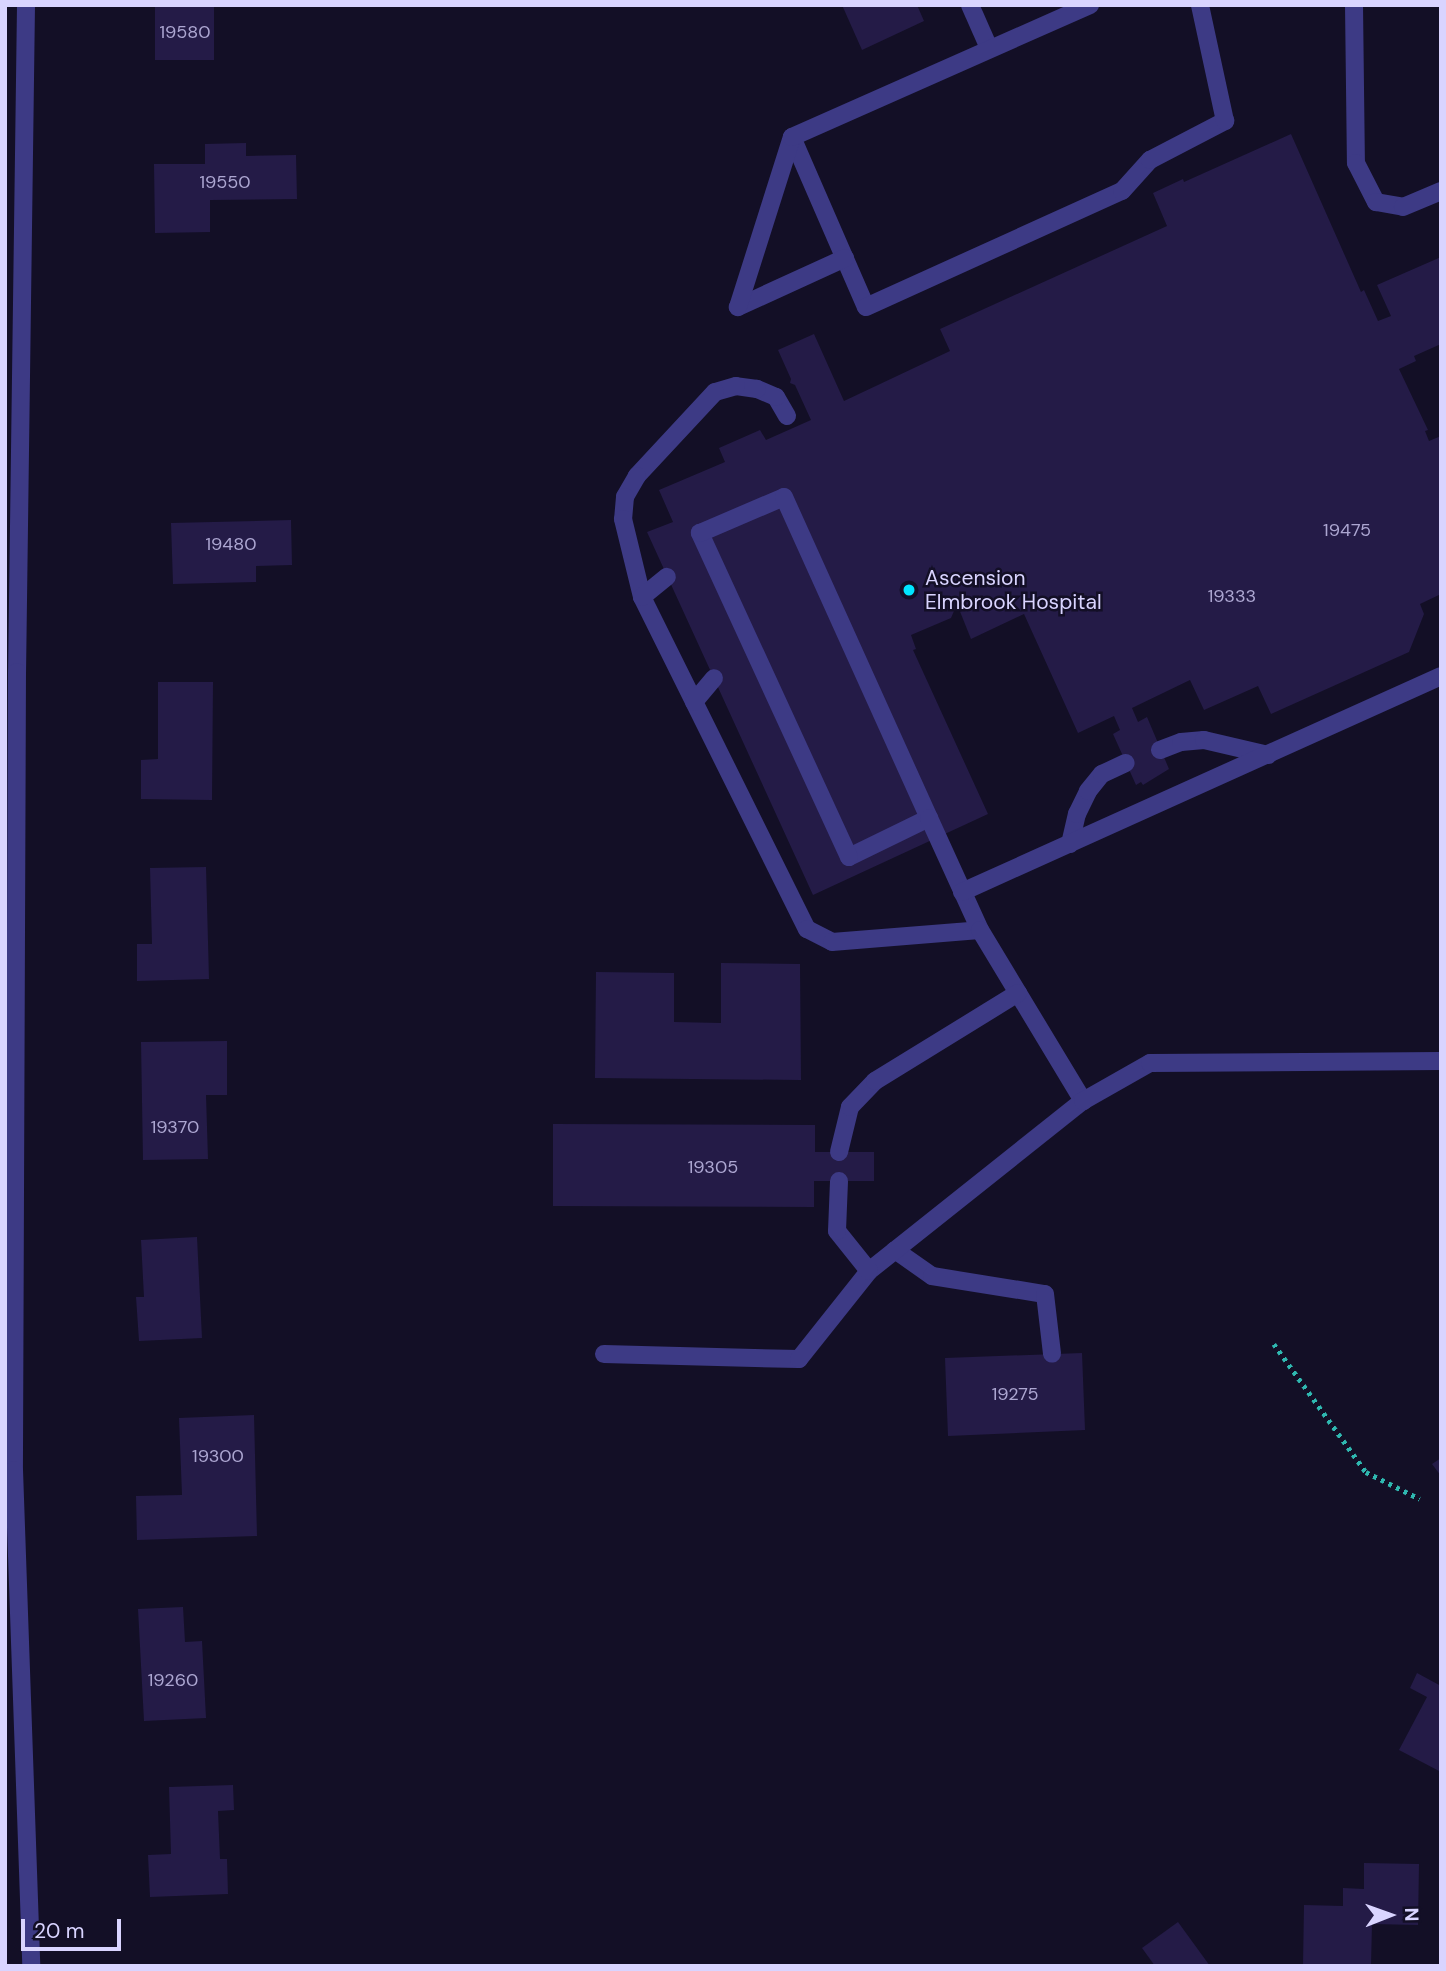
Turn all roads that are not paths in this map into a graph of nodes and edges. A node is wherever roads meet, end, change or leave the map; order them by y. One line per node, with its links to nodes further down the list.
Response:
1 (26, 5): 13 (street)
2 (970, 5): 6 (street)
3 (1090, 5): 6 (street)
4 (1200, 5): 9 (street)
5 (1354, 5): 8 (street)
6 (989, 48): 7 (street)
7 (792, 137): 9 (street); 9 (street)
8 (1441, 191)
9 (845, 258)
10 (787, 416): 12 (street)
11 (667, 578): 12 (street)
12 (642, 597): 16 (street)
13 (11, 672): 33 (street)
14 (1441, 676): 18 (street)
15 (713, 678): 16 (street)
16 (694, 702): 23 (street)
17 (1160, 750): 18 (street)
18 (1268, 755): 21 (street)
19 (1126, 763): 21 (street)
20 (929, 818): 20 (street); 22 (street)
21 (1070, 844): 22 (street)
22 (962, 892): 23 (street)
23 (980, 930): 24 (street)
24 (1018, 993): 26 (street); 27 (street)
25 (1441, 1061): 26 (street)
26 (1083, 1101): 29 (street)
27 (839, 1152)
28 (839, 1181): 30 (street)
29 (895, 1250): 30 (street); 32 (street)
30 (869, 1271): 31 (street)
31 (604, 1354)
32 (1052, 1354)
33 (31, 1966)

